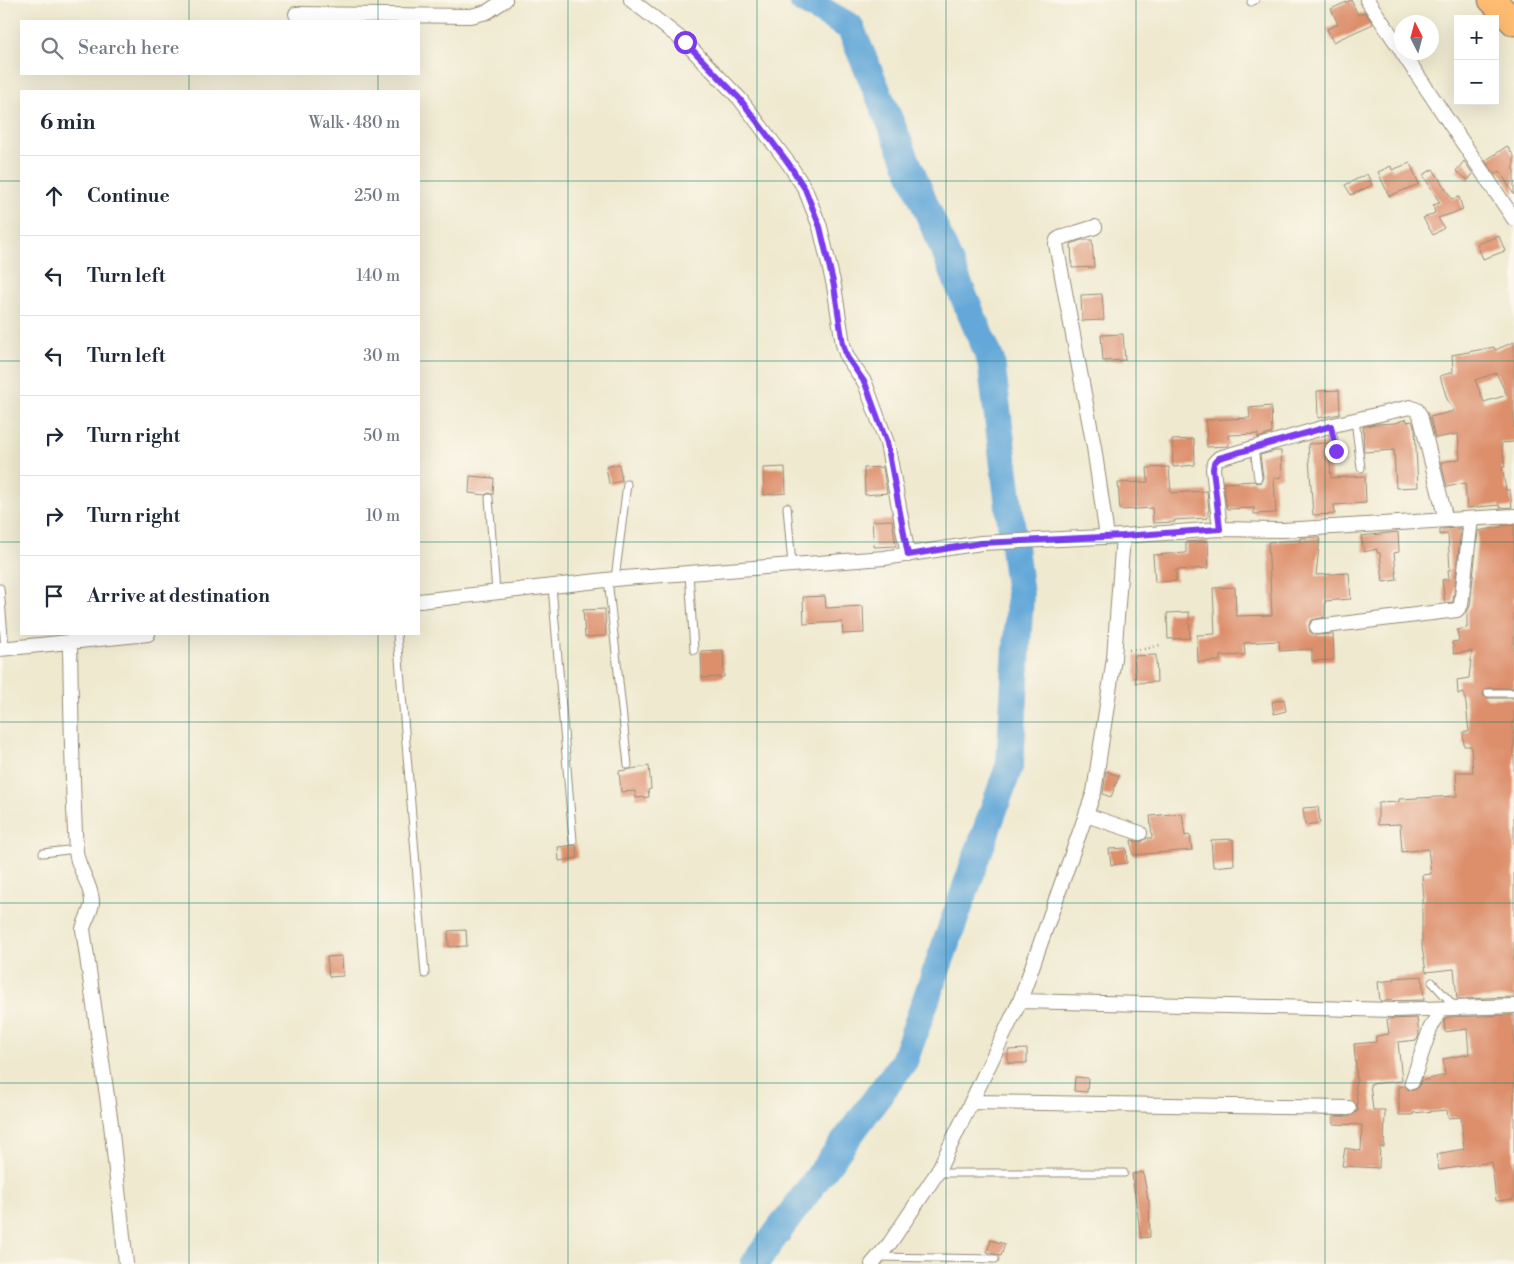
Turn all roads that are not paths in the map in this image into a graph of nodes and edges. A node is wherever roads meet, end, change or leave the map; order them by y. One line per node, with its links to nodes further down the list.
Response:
1 (505, 0): 5 (street)
2 (631, 0): 26 (street)
3 (1367, 0): 7 (street)
4 (1492, 0): 6 (highway)
5 (296, 14)
6 (1514, 22)
7 (1394, 40)
8 (1407, 60): 9 (street)
9 (1514, 219)
10 (1095, 227): 25 (street)
11 (1355, 420): 12 (street); 15 (lane); 22 (street)
12 (1331, 426): 13 (street); 14 (lane)
13 (1254, 448): 16 (lane); 23 (street)
14 (1336, 451)
15 (1361, 468)
16 (1258, 478)
17 (627, 484): 29 (lane)
18 (488, 498): 32 (lane)
19 (786, 507): 27 (lane)
20 (1514, 516): 21 (street)
21 (1471, 519): 22 (street); 34 (street)
22 (1446, 520): 23 (street)
23 (1220, 529): 24 (street)
24 (1123, 536): 25 (street); 43 (street)
25 (1107, 538): 26 (street)
26 (908, 555): 27 (street)
27 (792, 565): 28 (street)
28 (688, 573): 29 (street); 39 (lane)
29 (612, 579): 30 (street); 42 (lane)
30 (552, 586): 32 (street); 45 (lane)
31 (0, 588): 38 (lane)
32 (496, 592): 33 (street)
33 (420, 601)
34 (1317, 626)
35 (138, 635): 37 (street)
36 (397, 635): 48 (lane)
37 (70, 642): 38 (street); 46 (street)
38 (3, 649)
39 (694, 650)
40 (1488, 692): 41 (lane)
41 (1514, 693)
42 (628, 765)
43 (1086, 815): 44 (street); 50 (street)
44 (1140, 832)
45 (573, 841)
46 (76, 849): 47 (lane); 61 (street)
47 (43, 853)
48 (425, 974)
49 (1432, 982): 52 (lane)
50 (1020, 1002): 53 (street); 55 (street)
51 (1514, 1006): 52 (street)
52 (1457, 1008): 53 (street)
53 (1441, 1009): 54 (street)
54 (1412, 1082)
55 (972, 1102): 56 (street); 57 (street)
56 (1349, 1108)
57 (937, 1173): 58 (lane); 60 (street)
58 (1124, 1173)
59 (995, 1259): 60 (lane)
60 (875, 1261)
61 (126, 1264)

